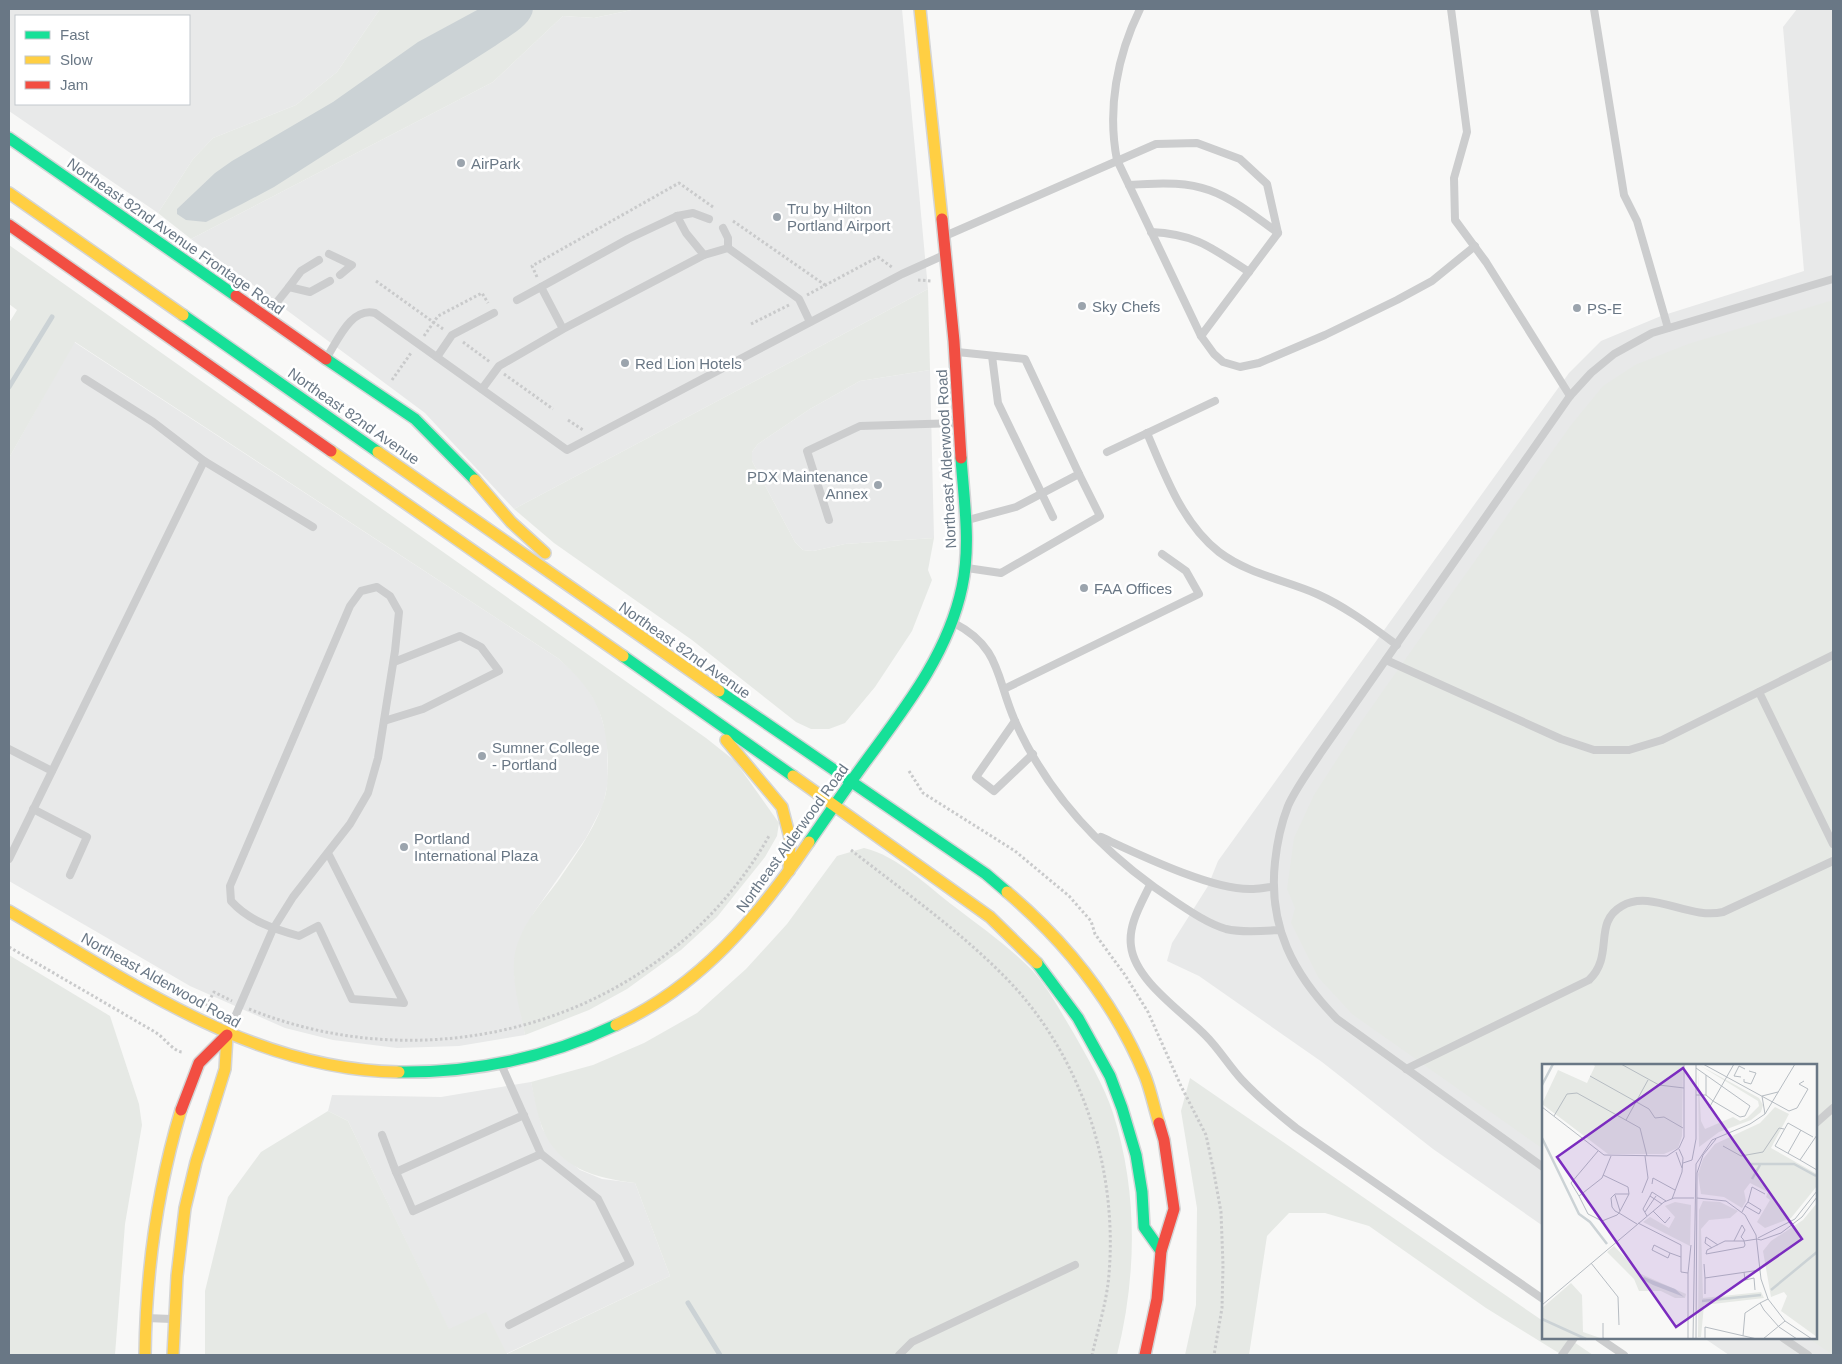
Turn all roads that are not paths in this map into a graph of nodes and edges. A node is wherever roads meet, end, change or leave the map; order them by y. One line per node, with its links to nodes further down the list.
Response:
1 (920, 9): 15 (main road, Northeast Alderwood Road)
2 (1140, 9): 6 (lane)
3 (1451, 9): 16 (lane)
4 (1594, 9): 32 (lane)
5 (9, 138): 30 (main road, Northeast 82nd Avenue Frontage Road)
6 (1117, 160): 7 (lane); 14 (lane); 15 (lane)
7 (1129, 185): 13 (lane); 14 (lane)
8 (9, 193): 55 (main road, Northeast 82nd Avenue)
9 (677, 216): 10 (lane); 19 (lane); 27 (lane)
10 (710, 219)
11 (9, 225): 63 (main road)
12 (723, 228): 17 (lane)
13 (1151, 232): 22 (lane); 34 (lane)
14 (1278, 233): 22 (lane)
15 (943, 237): 20 (main road, Northeast Alderwood Road)
16 (1474, 246): 34 (lane); 41 (lane)
17 (728, 248): 19 (lane); 31 (lane)
18 (329, 254): 23 (lane)
19 (704, 255): 33 (lane)
20 (945, 255): 31 (lane); 35 (main road, Northeast Alderwood Road)
21 (319, 260): 26 (lane)
22 (1249, 272): 34 (lane)
23 (340, 275)
24 (1833, 279): 32 (lane)
25 (330, 281): 26 (lane)
26 (289, 287): 30 (lane)
27 (540, 287): 28 (lane); 33 (lane)
28 (517, 300)
29 (494, 313): 37 (lane)
30 (265, 317): 38 (main road, Northeast 82nd Avenue Frontage Road)
31 (810, 322): 40 (lane)
32 (1668, 328): 41 (lane)
33 (563, 329): 40 (lane)
34 (1201, 336)
35 (954, 352): 36 (lane); 43 (main road, Northeast Alderwood Road)
36 (992, 356): 47 (lane); 48 (lane)
37 (437, 358): 38 (lane); 40 (lane)
38 (326, 359): 55 (main road, Northeast 82nd Avenue Frontage Road)
39 (85, 379): 46 (lane)
40 (482, 389)
41 (1570, 396): 57 (lane)
42 (1215, 401): 44 (lane)
43 (960, 423): 50 (lane); 51 (main road, Northeast Alderwood Road)
44 (1147, 433): 45 (lane); 57 (lane)
45 (1107, 452)
46 (204, 461): 52 (lane); 68 (lane)
47 (1079, 474): 48 (lane); 54 (lane)
48 (1042, 493): 49 (lane); 51 (lane)
49 (1054, 517)
50 (829, 520)
51 (966, 521): 54 (main road, Northeast Alderwood Road)
52 (313, 528)
53 (1162, 554): 61 (lane)
54 (965, 568): 56 (main road, Northeast Alderwood Road)
55 (610, 615): 69 (main road, Northeast 82nd Avenue)
56 (952, 622): 61 (lane); 69 (main road, Northeast Alderwood Road)
57 (1397, 644): 59 (lane)
58 (1833, 655): 62 (lane)
59 (1386, 660): 62 (lane); 80 (lane)
60 (394, 662): 64 (lane); 64 (lane); 82 (lane)
61 (1004, 689): 65 (lane)
62 (1759, 692): 73 (lane)
63 (709, 716): 70 (main road); 77 (main road)
64 (384, 720): 74 (lane)
65 (1016, 721): 67 (lane); 67 (lane)
66 (9, 749): 68 (lane)
67 (1033, 754): 72 (lane)
68 (52, 771): 71 (lane)
69 (851, 782): 70 (main road, Northeast Alderwood Road); 94 (main road, Northeast 82nd Avenue)
70 (834, 806): 77 (main road, Northeast Alderwood Road); 94 (main road)
71 (33, 809): 75 (lane); 78 (lane)
72 (1092, 834): 79 (lane); 80 (lane)
73 (1833, 844)
74 (328, 853): 82 (lane); 82 (lane)
75 (9, 859)
76 (1833, 861): 86 (lane)
77 (789, 871): 85 (main road, Northeast Alderwood Road)
78 (70, 875)
79 (1150, 885): 83 (lane); 96 (lane)
80 (1274, 887): 83 (lane)
81 (9, 912): 84 (main road, Northeast Alderwood Road)
82 (273, 929): 84 (lane)
83 (1279, 930): 86 (lane)
84 (227, 1035): 85 (main road, Northeast Alderwood Road); 97 (main road); 98 (main road)
85 (501, 1064): 88 (lane)
86 (1406, 1069): 92 (lane)
87 (1833, 1108): 89 (lane)
88 (524, 1114): 91 (lane); 93 (lane)
89 (1817, 1121)
90 (382, 1136): 93 (lane)
91 (541, 1154): 93 (lane); 99 (lane)
92 (1542, 1166)
93 (396, 1172)
94 (1161, 1251): 106 (main road, Northeast 82nd Avenue)
95 (1075, 1265): 105 (lane)
96 (1542, 1298)
97 (145, 1318): 98 (lane); 103 (main road)
98 (174, 1319): 104 (main road)
99 (509, 1325)
100 (1573, 1339): 107 (lane)
101 (1600, 1339): 108 (lane)
102 (1784, 1339): 109 (lane)
103 (145, 1355)
104 (173, 1355)
105 (899, 1355)
106 (1145, 1355)
107 (1562, 1355)
108 (1624, 1355)
109 (1808, 1355)

